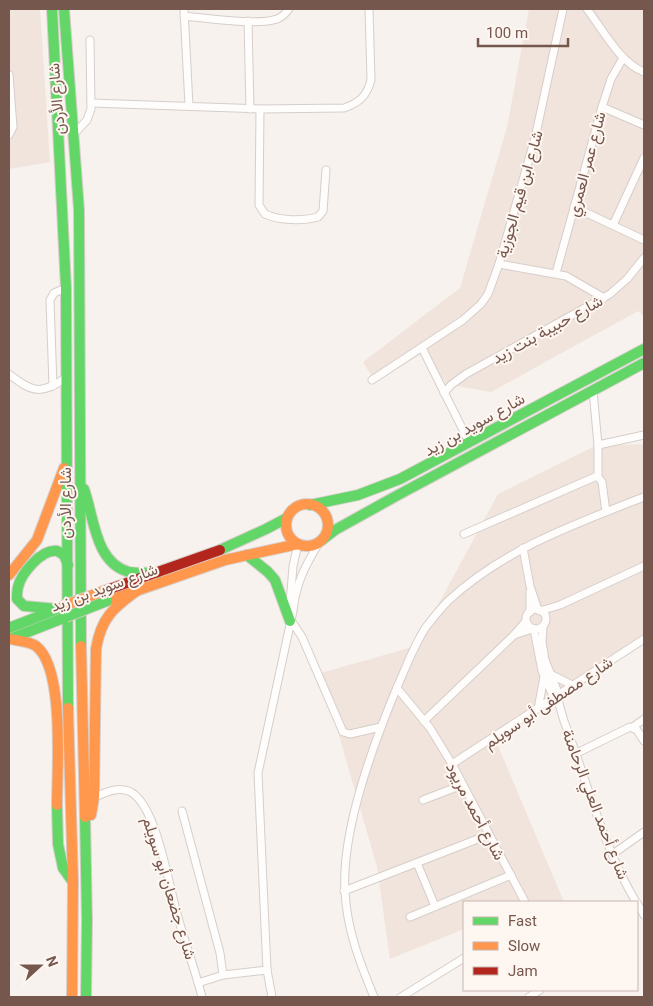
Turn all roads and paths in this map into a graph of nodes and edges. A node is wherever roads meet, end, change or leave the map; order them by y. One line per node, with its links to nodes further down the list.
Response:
1 (64, 9): 20 (main road, شارع الأردن)
2 (288, 9): 8 (street)
3 (369, 9): 17 (street)
4 (563, 9): 27 (street, شارع ابن قيم الجوزية)
5 (587, 9): 10 (street)
6 (51, 10): 29 (main road, شارع الأردن)
7 (184, 12): 8 (street); 14 (street)
8 (248, 21): 16 (street)
9 (90, 40): 13 (street)
10 (623, 58): 11 (street); 15 (street, شارع عمر العمري)
11 (644, 72)
12 (9, 75): 19 (street)
13 (91, 103): 14 (street); 20 (street)
14 (189, 106): 16 (street)
15 (602, 107): 18 (street); 23 (street, شارع عمر العمري)
16 (250, 109): 17 (street)
17 (260, 109): 22 (street)
18 (644, 125)
19 (9, 135)
20 (74, 135): 45 (main road, شارع الأردن)
21 (644, 158): 24 (street)
22 (326, 170)
23 (574, 207): 24 (street); 28 (street, شارع عمر العمري)
24 (613, 225): 25 (street)
25 (644, 240)
26 (644, 258): 30 (street, شارع حبيبة بنت زيد)
27 (499, 264): 28 (street); 31 (street, شارع ابن قيم الجوزية)
28 (556, 273): 30 (street)
29 (66, 288): 35 (main road, شارع الأردن); 37 (street)
30 (604, 298): 39 (street, شارع حبيبة بنت زيد)
31 (422, 348): 36 (street, شارع ابن قيم الجوزية); 39 (street)
32 (644, 349): 41 (main road, شارع سويد بن زيد)
33 (644, 363): 38 (main road, شارع سويد بن زيد)
34 (9, 374): 37 (street)
35 (67, 377): 37 (street); 43 (main road, شارع الأردن)
36 (372, 380)
37 (53, 386)
38 (593, 391): 42 (street); 51 (main road, شارع سويد بن زيد)
39 (444, 393): 41 (street)
40 (644, 436): 42 (street)
41 (469, 442): 47 (main road, شارع سويد بن زيد)
42 (598, 444): 44 (street)
43 (67, 461): 55 (main road, شارع الأردن); 58 (main road)
44 (598, 476): 48 (street); 50 (street)
45 (80, 482): 57 (main road); 87 (main road, شارع الأردن)
46 (644, 497): 48 (street)
47 (310, 505): 49 (main road); 51 (main road)
48 (606, 512): 53 (street)
49 (287, 518): 52 (main road); 57 (main road, شارع سويد بن زيد)
50 (464, 534)
51 (320, 541): 52 (main road); 66 (street)
52 (298, 544): 54 (main road, شارع سويد بن زيد); 66 (street)
53 (523, 548): 59 (street); 76 (street)
54 (247, 555): 60 (main road, شارع سويد بن زيد); 66 (main road)
55 (68, 565): 62 (main road); 95 (main road, شارع الأردن)
56 (644, 566): 61 (street)
57 (157, 572): 62 (main road, شارع سويد بن زيد, bridge)
58 (9, 575)
59 (530, 586): 63 (street); 64 (street)
60 (138, 590): 73 (main road, شارع سويد بن زيد, bridge); 87 (main road)
61 (560, 605): 63 (street); 65 (street)
62 (60, 608): 69 (main road, شارع سويد بن زيد)
63 (539, 610): 64 (street); 65 (street)
64 (530, 612): 67 (street)
65 (545, 618): 68 (street)
66 (290, 621): 81 (street); 104 (street)
67 (526, 621): 70 (street); 71 (street)
68 (542, 626): 70 (street); 74 (street, شارع أحمد العلي الرحامنة)
69 (9, 628)
70 (533, 629): 71 (street); 74 (street, شارع أحمد العلي الرحامنة)
71 (514, 636): 80 (street)
72 (644, 638): 75 (street, شارع مصطفى أبو سويلم)
73 (10, 639): 95 (main road)
74 (547, 675): 75 (street); 77 (street, شارع أحمد العلي الرحامنة); 78 (street, شارع أحمد العلي الرحامنة)
75 (574, 686): 77 (street, شارع مصطفى أبو سويلم)
76 (397, 688): 80 (street, شارع أحمد مريود); 81 (street)
77 (558, 699): 78 (street, شارع مصطفى أبو سويلم); 84 (street, شارع أحمد العلي الرحامنة)
78 (538, 709): 85 (street, شارع مصطفى أبو سويلم)
79 (644, 719): 82 (street)
80 (424, 721): 85 (street, شارع أحمد مريود)
81 (381, 727): 96 (street)
82 (634, 727): 83 (street); 84 (street)
83 (644, 741)
84 (577, 753): 92 (street, شارع أحمد العلي الرحامنة)
85 (452, 764): 86 (street, شارع أحمد مريود)
86 (462, 785): 88 (street); 91 (street, شارع أحمد مريود)
87 (89, 799): 106 (street, شارع جضعان أبو سويلم); 108 (main road)
88 (423, 800)
89 (182, 811): 105 (street)
90 (644, 832): 92 (street)
91 (488, 835): 93 (street); 94 (street, شارع أحمد مريود)
92 (613, 854): 98 (street, شارع أحمد العلي الرحامنة)
93 (417, 863): 96 (street); 100 (street)
94 (511, 875): 97 (street, شارع أحمد مريود); 100 (street)
95 (72, 882): 107 (main road, شارع الأردن)
96 (344, 891): 111 (street)
97 (524, 901)
98 (636, 901)
99 (638, 904): 101 (street, شارع أحمد العلي الرحامنة)
100 (435, 906): 102 (street)
101 (644, 915)
102 (410, 916)
103 (463, 959): 112 (street)
104 (267, 970): 105 (street); 110 (street)
105 (223, 975): 106 (street)
106 (198, 983): 109 (street, شارع جضعان أبو سويلم)
107 (72, 997)
108 (86, 997)
109 (202, 997)
110 (272, 997)
111 (374, 997)
112 (400, 997)

